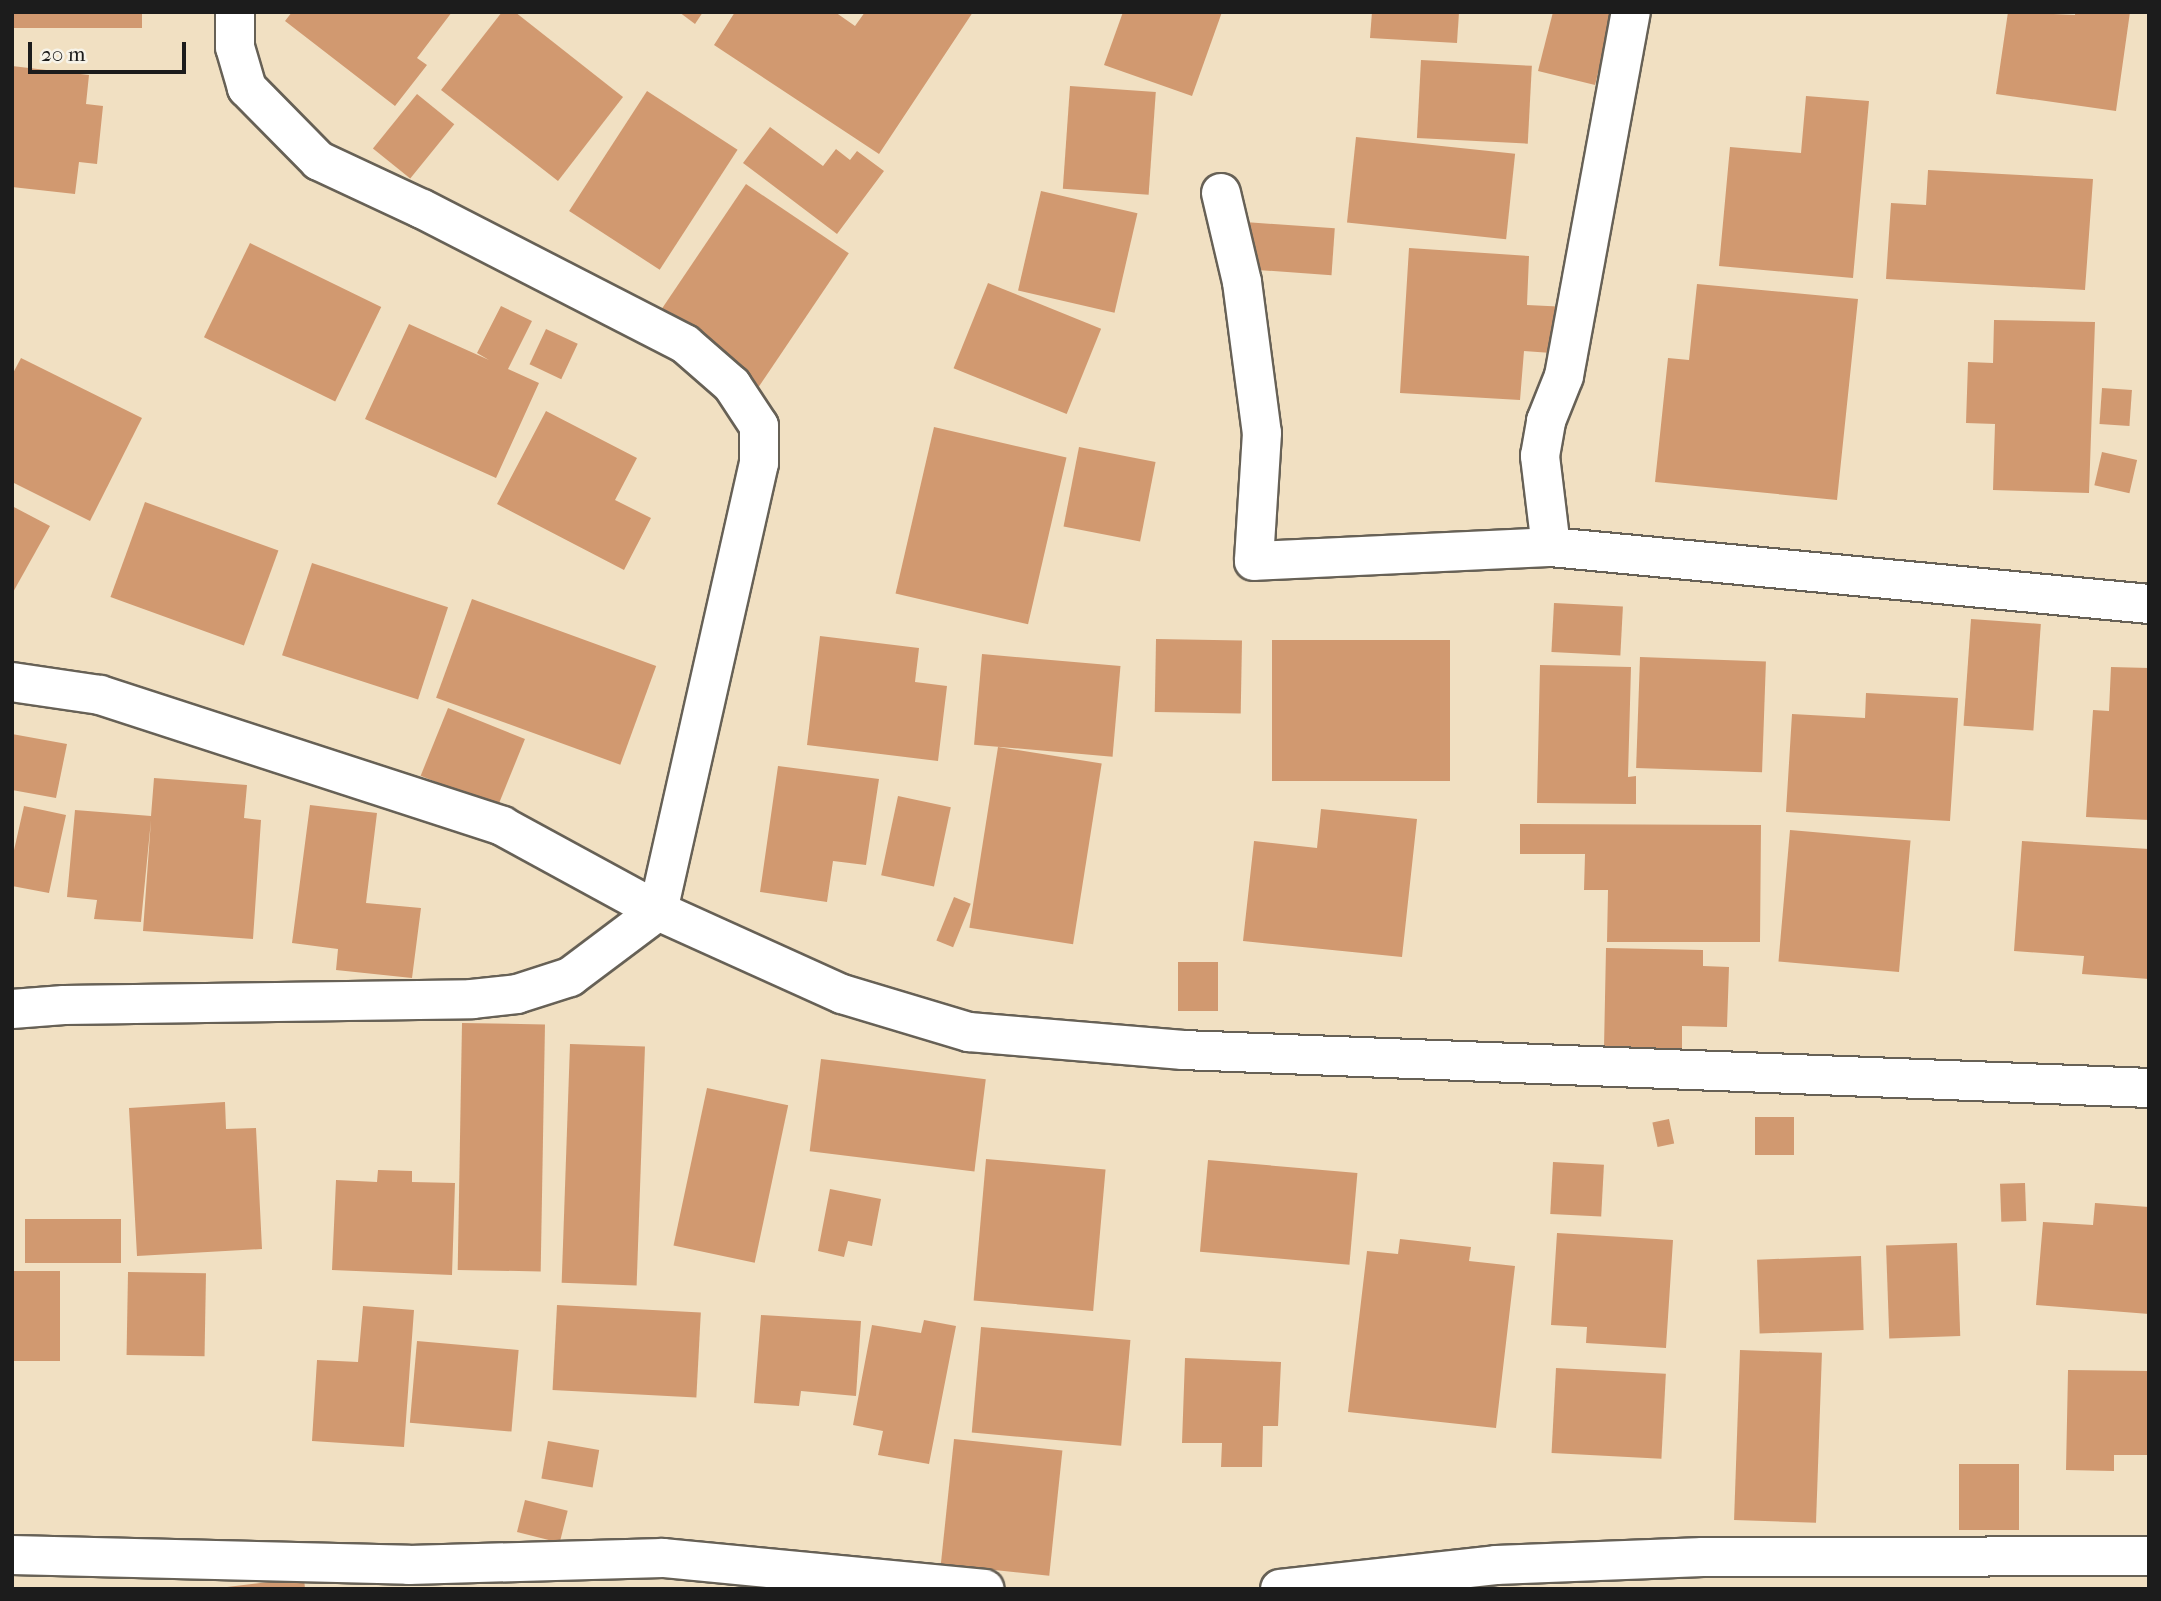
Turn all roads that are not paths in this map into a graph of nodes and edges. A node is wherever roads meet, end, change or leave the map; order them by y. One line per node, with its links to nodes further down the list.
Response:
1 (234, 12): 7 (street)
2 (1631, 12): 4 (street)
3 (1221, 192): 4 (street)
4 (1550, 547): 5 (street)
5 (2149, 604)
6 (12, 682): 7 (street)
7 (658, 911): 8 (street); 9 (street)
8 (12, 1009)
9 (2149, 1088)
10 (12, 1555): 12 (street)
11 (2149, 1556): 13 (street)
12 (985, 1589)
13 (1280, 1589)

